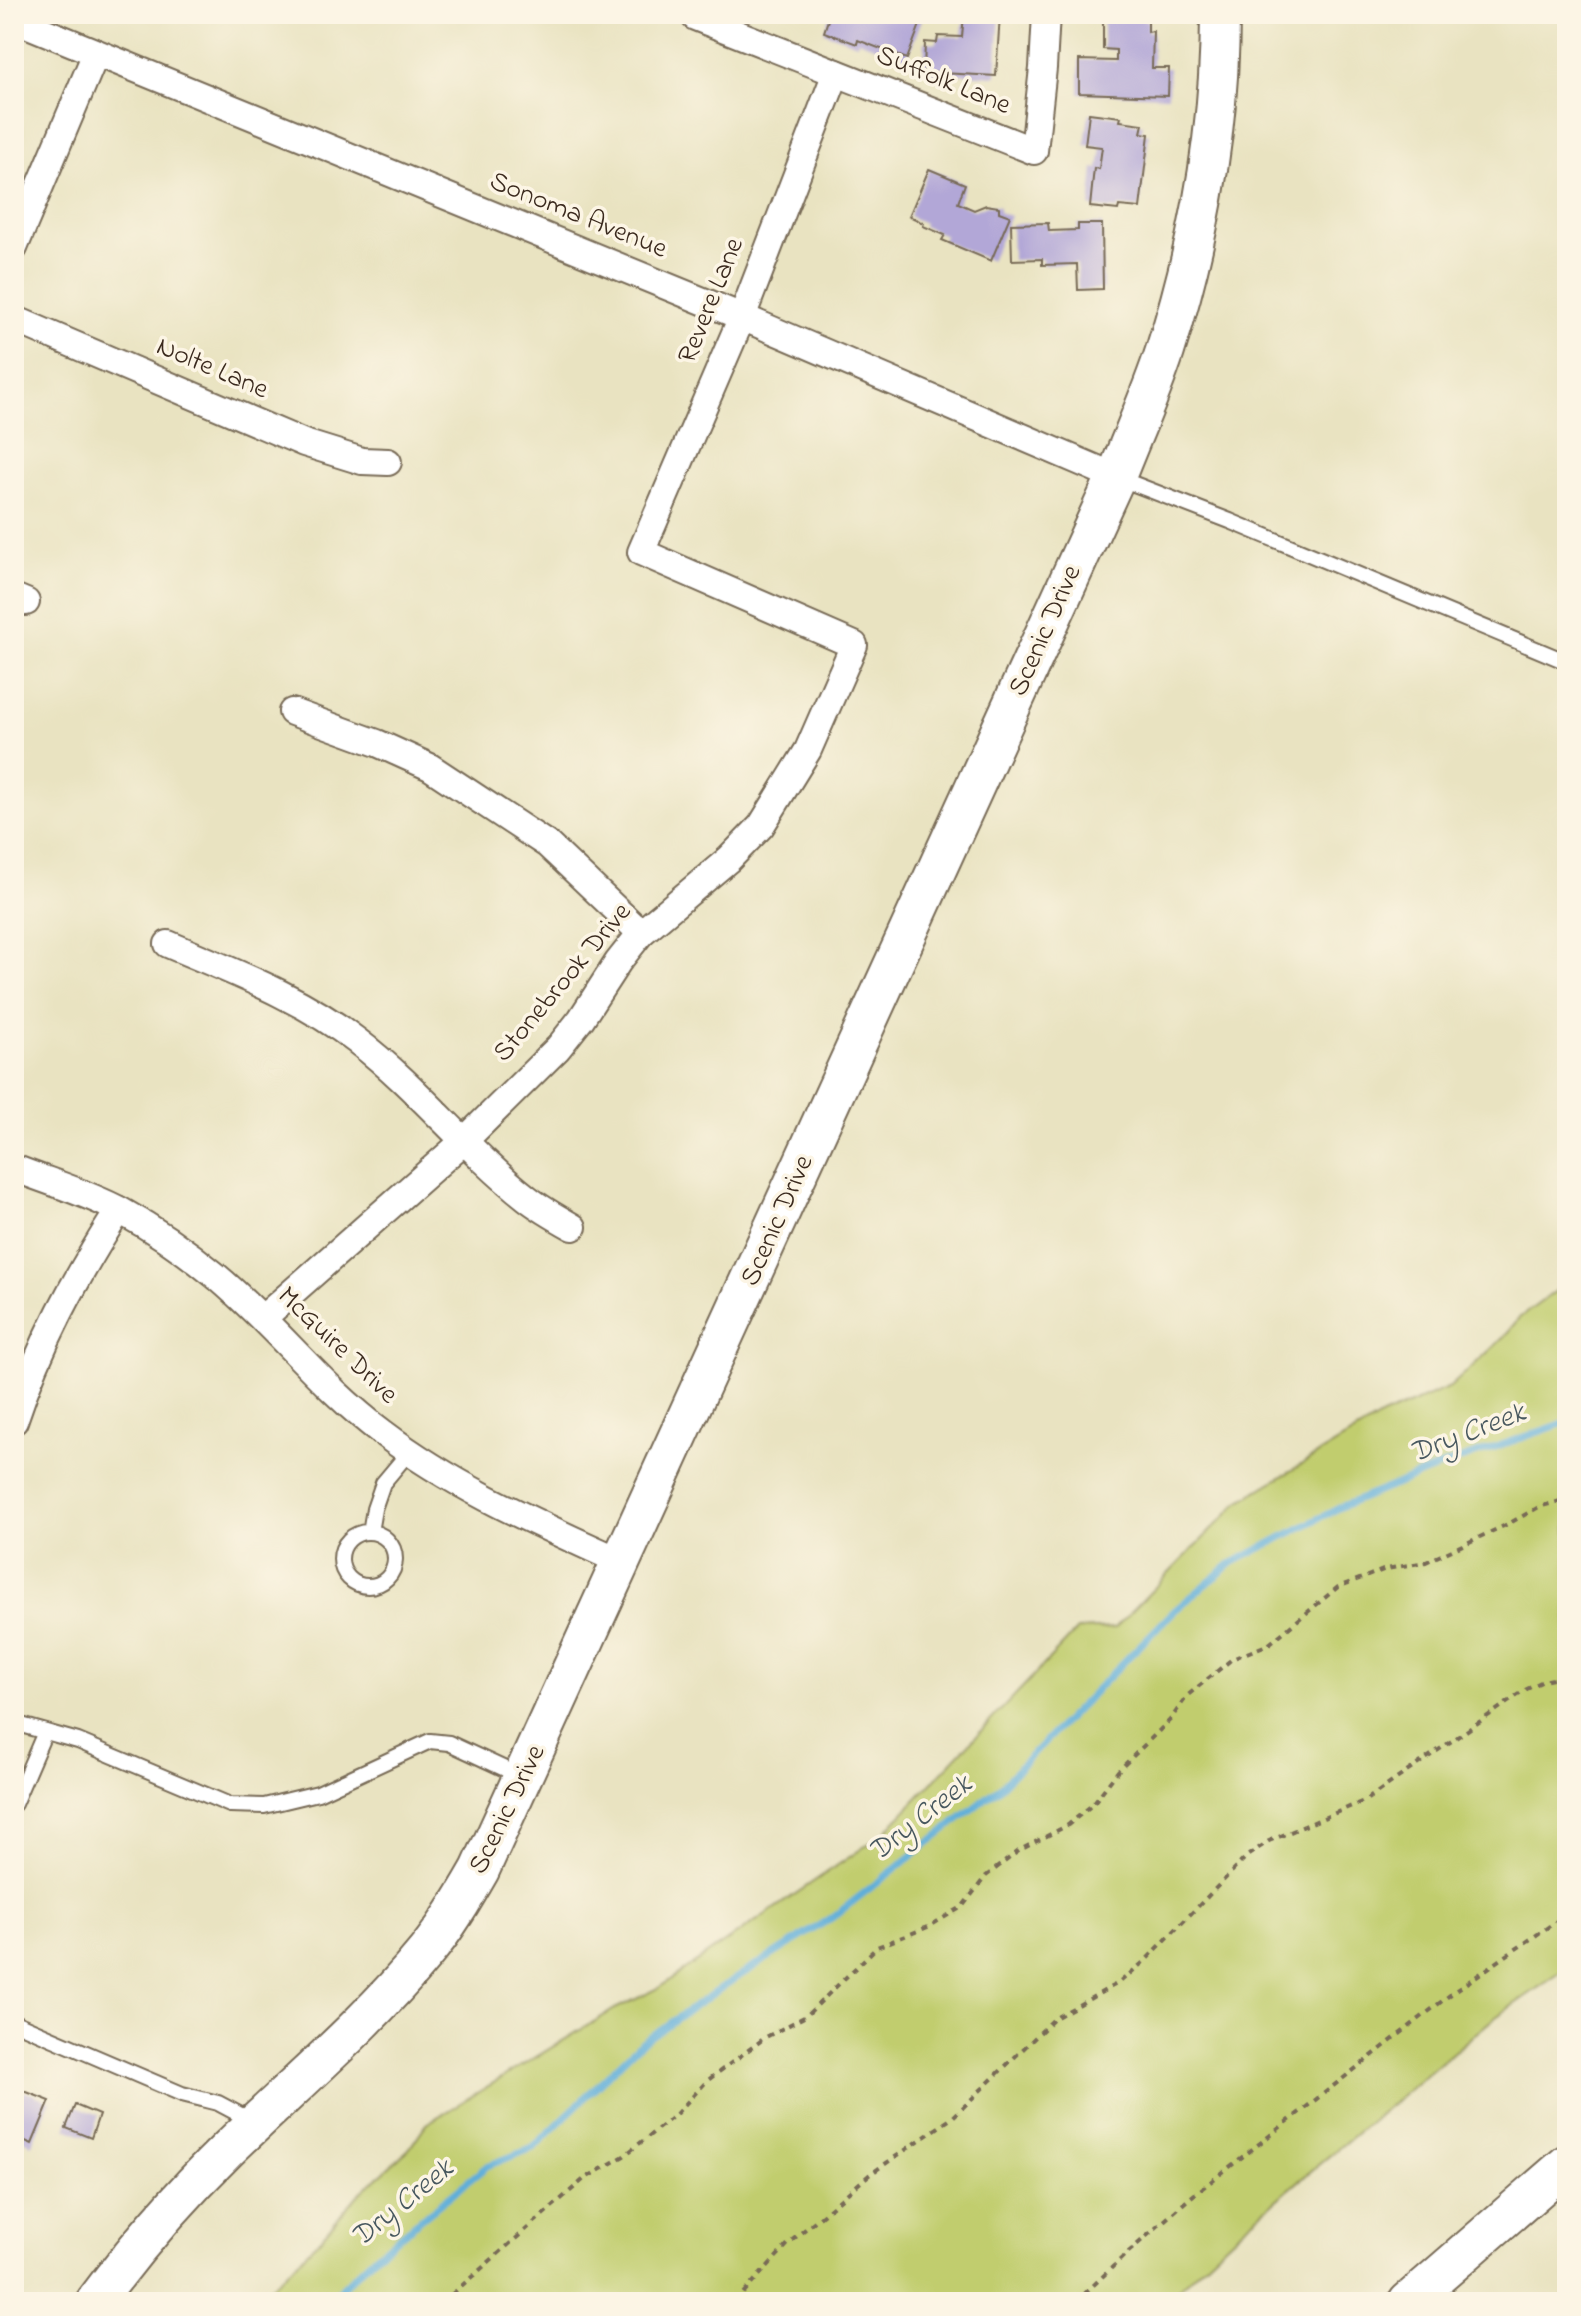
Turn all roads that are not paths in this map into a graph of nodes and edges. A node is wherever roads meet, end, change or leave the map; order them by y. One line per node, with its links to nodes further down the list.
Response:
1 (1046, 14): 6 (street, Suffolk Lane)
2 (1220, 14): 11 (main road, Scenic Drive)
3 (696, 15): 6 (street, Suffolk Lane)
4 (14, 19): 5 (street, Sonoma Avenue)
5 (96, 53): 7 (street); 8 (street, Sonoma Avenue)
6 (836, 73): 8 (street, Revere Lane)
7 (14, 248)
8 (742, 317): 11 (street, Sonoma Avenue); 12 (street, Revere Lane)
9 (14, 319): 10 (street, Nolte Lane)
10 (388, 462)
11 (1116, 477): 13 (lane); 25 (main road, Scenic Drive)
12 (854, 645): 15 (street, Stonebrook Drive)
13 (1567, 662)
14 (292, 712): 15 (street)
15 (641, 933): 17 (street, Stonebrook Drive)
16 (168, 944): 17 (street)
17 (464, 1141): 20 (street); 21 (street, Stonebrook Drive)
18 (14, 1168): 19 (street, McGuire Drive)
19 (119, 1210): 21 (street, McGuire Drive); 22 (street)
20 (573, 1227)
21 (263, 1318): 23 (street, McGuire Drive)
22 (14, 1421)
23 (409, 1452): 24 (lane); 25 (street, McGuire Drive)
24 (370, 1532)
25 (622, 1562): 28 (main road, Scenic Drive)
26 (14, 1723): 27 (lane)
27 (45, 1732): 28 (lane); 29 (lane)
28 (524, 1778): 31 (main road, Scenic Drive)
29 (14, 1804)
30 (14, 2022): 31 (lane)
31 (256, 2122): 33 (main road, Scenic Drive)
32 (1567, 2164): 34 (main road)
33 (95, 2302)
34 (1408, 2302)

